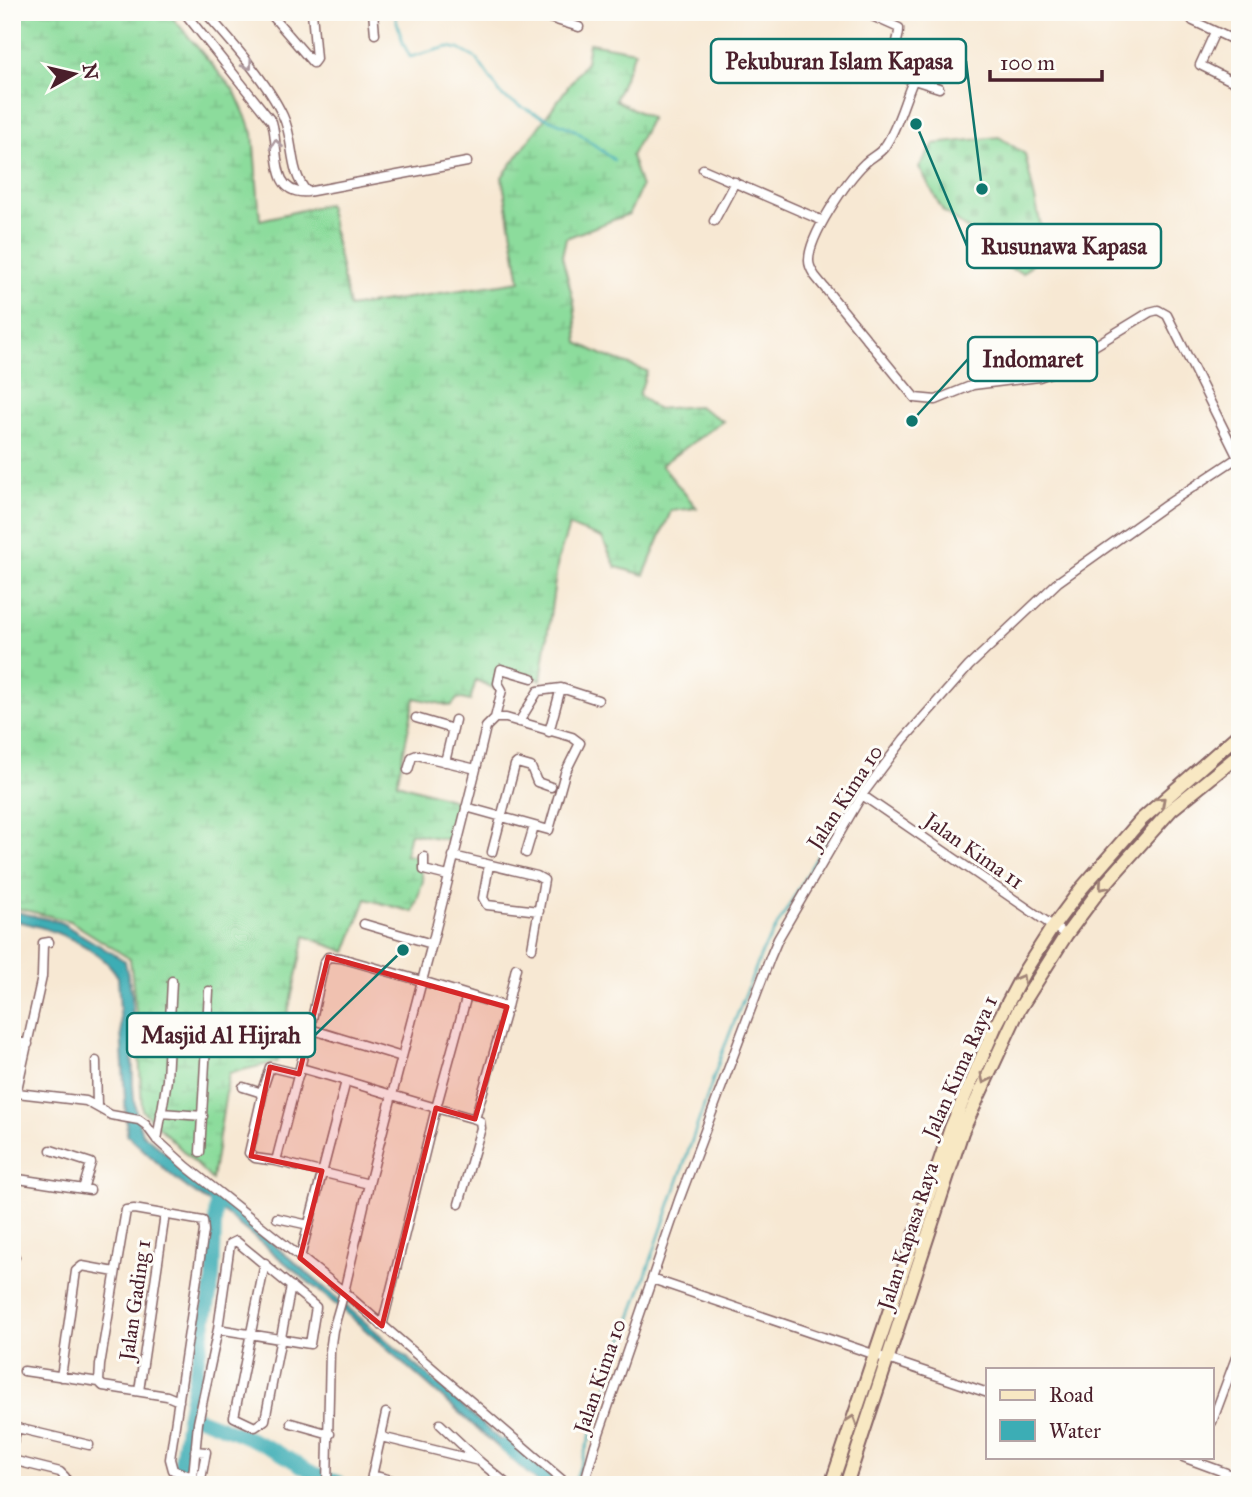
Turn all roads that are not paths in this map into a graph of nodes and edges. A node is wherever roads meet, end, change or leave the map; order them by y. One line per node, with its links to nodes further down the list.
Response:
1 (184, 12): 19 (street, one-way to 1)
2 (205, 12): 19 (street, one-way to 19)
3 (269, 12): 4 (street)
4 (312, 12)
5 (373, 12): 11 (street)
6 (530, 12): 9 (street)
7 (863, 12): 13 (street)
8 (1192, 12): 10 (street)
9 (579, 27)
10 (1215, 32): 12 (street); 14 (street)
11 (375, 34)
12 (1240, 43)
13 (913, 81): 15 (street); 21 (street, Jalan Kima 10)
14 (1240, 85)
15 (939, 88)
16 (467, 162): 19 (street)
17 (703, 169): 18 (street)
18 (735, 182): 20 (street); 21 (street)
19 (307, 192)
20 (714, 221)
21 (823, 221): 22 (street, Jalan Kima 10)
22 (1238, 460): 38 (street, Jalan Kima 10)
23 (532, 678): 27 (street)
24 (561, 688): 25 (street); 29 (street); 31 (street)
25 (598, 700)
26 (416, 718): 30 (street)
27 (495, 718): 29 (street); 35 (street)
28 (455, 720): 30 (street)
29 (519, 722): 31 (street)
30 (453, 729): 34 (street)
31 (549, 732): 41 (street)
32 (1240, 733): 50 (main road, Jalan Kima Raya 1, one-way to 32)
33 (1240, 754): 51 (main road, Jalan Kapasa Raya, one-way to 51)
34 (445, 762): 35 (street); 36 (street)
35 (476, 769): 39 (street)
36 (408, 770)
37 (551, 787): 40 (street)
38 (862, 795): 50 (street, Jalan Kima 11); 92 (street, Jalan Kima 10)
39 (466, 807): 40 (street); 44 (street)
40 (502, 817): 41 (street); 42 (street)
41 (534, 826): 43 (street)
42 (492, 852)
43 (526, 853)
44 (453, 856): 46 (street); 47 (street)
45 (424, 857): 47 (street)
46 (489, 865): 48 (street); 48 (street)
47 (448, 876): 53 (street)
48 (540, 911): 54 (street)
49 (364, 924): 53 (street)
50 (1052, 928): 51 (street, Jalan Kima 11); 100 (main road, Jalan Kima Raya 1, one-way to 50)
51 (1066, 935): 100 (main road, Jalan Kapasa Raya, one-way to 100)
52 (49, 942): 63 (street)
53 (432, 944): 57 (street)
54 (533, 948)
55 (516, 968): 60 (street)
56 (172, 981): 75 (street)
57 (422, 981): 59 (street); 61 (street); 64 (street)
58 (209, 991): 76 (street)
59 (467, 995): 60 (street); 73 (street)
60 (507, 1007): 77 (street)
61 (310, 1029): 64 (street); 66 (street)
62 (12, 1041): 63 (street)
63 (28, 1044): 69 (street)
64 (402, 1057): 71 (street)
65 (96, 1061): 72 (street)
66 (300, 1071): 67 (street); 70 (street); 81 (street)
67 (346, 1081): 71 (street); 82 (street)
68 (243, 1087): 70 (street)
69 (17, 1093): 72 (street); 74 (street)
70 (261, 1094): 81 (street)
71 (392, 1095): 73 (street); 84 (street)
72 (97, 1107): 78 (street)
73 (436, 1108): 77 (street); 95 (street)
74 (12, 1112)
75 (161, 1112): 76 (street); 78 (street)
76 (203, 1116): 80 (street)
77 (475, 1119): 85 (street)
78 (157, 1140): 89 (street)
79 (51, 1150): 83 (street)
80 (200, 1152)
81 (276, 1161): 82 (street)
82 (322, 1171): 84 (street); 88 (street)
83 (12, 1178)
84 (369, 1184): 94 (street)
85 (459, 1204)
86 (165, 1214): 91 (street); 104 (street, Jalan Gading 1); 106 (street)
87 (277, 1218): 88 (street)
88 (309, 1225): 89 (street)
89 (300, 1258): 94 (street)
90 (265, 1263): 93 (street); 96 (street); 97 (street)
91 (115, 1272): 102 (street); 103 (street)
92 (652, 1279): 100 (street); 129 (street, Jalan Kima 10)
93 (292, 1286): 98 (street); 98 (street)
94 (343, 1295): 95 (street); 112 (street)
95 (382, 1326): 128 (street)
96 (218, 1329): 97 (street); 116 (street)
97 (252, 1336): 98 (street); 98 (street)
98 (281, 1340)
99 (1240, 1347): 108 (street)
100 (880, 1358): 105 (street); 130 (main road, Jalan Kima Raya 1, one-way to 100); 131 (main road, Jalan Kapasa Raya)
101 (24, 1371): 102 (street)
102 (61, 1377): 103 (street)
103 (99, 1382): 104 (street)
104 (139, 1391): 106 (street)
105 (986, 1392)
106 (178, 1401): 121 (street)
107 (386, 1413): 113 (street)
108 (1214, 1417)
109 (291, 1423): 112 (street)
110 (440, 1424): 119 (street)
111 (14, 1427): 114 (street); 115 (street)
112 (330, 1434): 123 (street)
113 (381, 1437): 119 (street); 122 (street)
114 (89, 1445)
115 (12, 1446)
116 (195, 1451): 121 (street); 125 (street)
117 (1196, 1459): 120 (street)
118 (12, 1460): 124 (street)
119 (479, 1461): 127 (street)
120 (1240, 1478)
121 (191, 1479)
122 (371, 1480): 126 (street)
123 (328, 1482)
124 (63, 1485)
125 (200, 1485)
126 (411, 1485)
127 (508, 1485)
128 (568, 1485)
129 (584, 1485)
130 (831, 1485)
131 (846, 1485)

